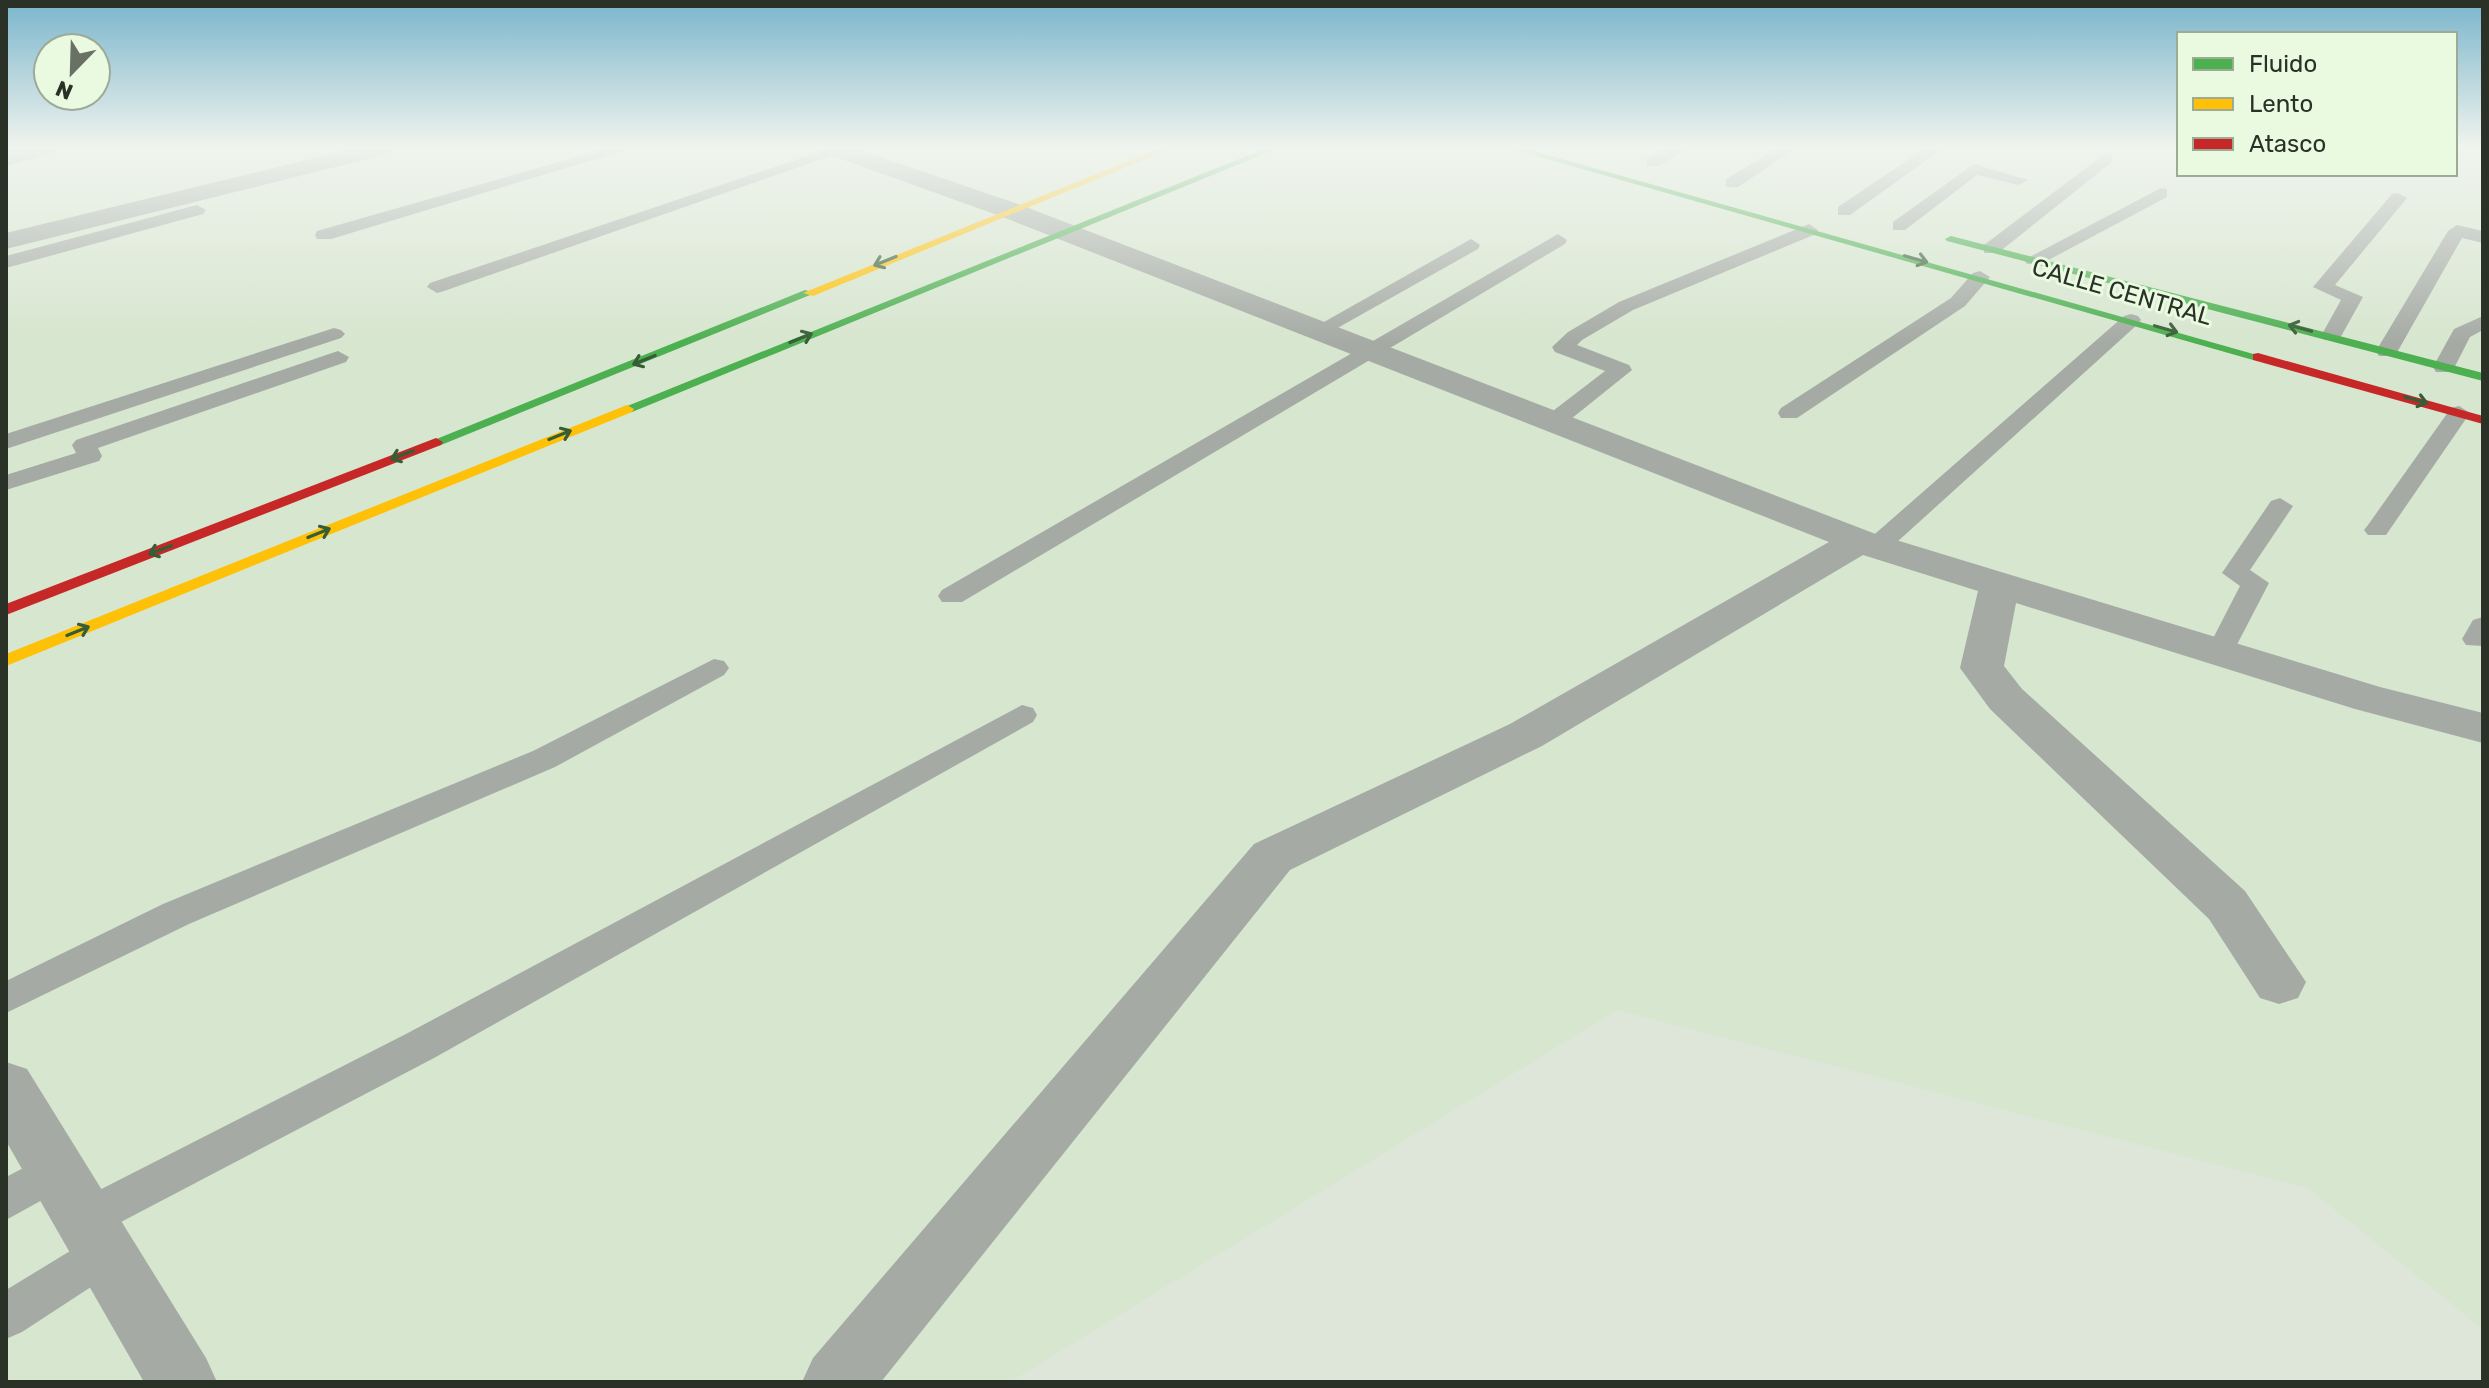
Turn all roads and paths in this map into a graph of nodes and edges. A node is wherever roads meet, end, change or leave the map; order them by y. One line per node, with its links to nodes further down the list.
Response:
1 (117, 214): 20 (street)
2 (183, 214): 24 (lane)
3 (397, 214): 17 (lane)
4 (649, 214): 26 (lane)
5 (1000, 214): 46 (street, one-way to 46)
6 (1018, 214): 16 (street)
7 (1108, 214): 16 (street)
8 (1751, 214): 15 (street, CALLE CENTRAL)
9 (1852, 214): 14 (street, CALLE CENTRAL)
10 (1900, 214): 14 (lane)
11 (2036, 214): 22 (lane)
12 (2122, 214): 23 (lane)
13 (2385, 214): 30 (lane)
14 (1886, 222): 22 (street, CALLE CENTRAL)
15 (1809, 230): 25 (street, CALLE CENTRAL, one-way to 25); 38 (lane)
16 (1062, 232): 29 (street); 48 (street, one-way to 16)
17 (324, 235)
18 (2483, 237): 32 (lane)
19 (1558, 240): 31 (lane)
20 (6, 241)
21 (1471, 245): 29 (lane)
22 (1991, 249): 23 (street, CALLE CENTRAL)
23 (2034, 260): 30 (street, CALLE CENTRAL, one-way to 23)
24 (6, 262)
25 (1980, 277): 27 (street, CALLE CENTRAL); 35 (lane)
26 (437, 287)
27 (2131, 320): 36 (street, CALLE CENTRAL, one-way to 36); 43 (lane)
28 (2483, 322): 33 (lane)
29 (1318, 331): 31 (street)
30 (2332, 336): 32 (street, CALLE CENTRAL)
31 (1370, 351): 38 (street); 45 (lane)
32 (2387, 351): 33 (street, CALLE CENTRAL)
33 (2444, 367): 34 (street, CALLE CENTRAL)
34 (2483, 377)
35 (1789, 413)
36 (2459, 413): 37 (street, CALLE CENTRAL); 42 (lane)
37 (2483, 420)
38 (1553, 422): 43 (street)
39 (6, 442): 40 (lane)
40 (6, 483)
41 (2280, 506): 47 (lane)
42 (2377, 530)
43 (1868, 544): 44 (street); 58 (street)
44 (2000, 584): 47 (street); 52 (street)
45 (952, 596)
46 (6, 610)
47 (2220, 652): 51 (street)
48 (6, 660)
49 (714, 668): 53 (lane)
50 (1022, 715): 55 (lane)
51 (2483, 728)
52 (2279, 982)
53 (6, 998)
54 (6, 1087): 55 (street)
55 (63, 1210): 56 (lane); 57 (street)
56 (6, 1316)
57 (182, 1382)
58 (837, 1382)

